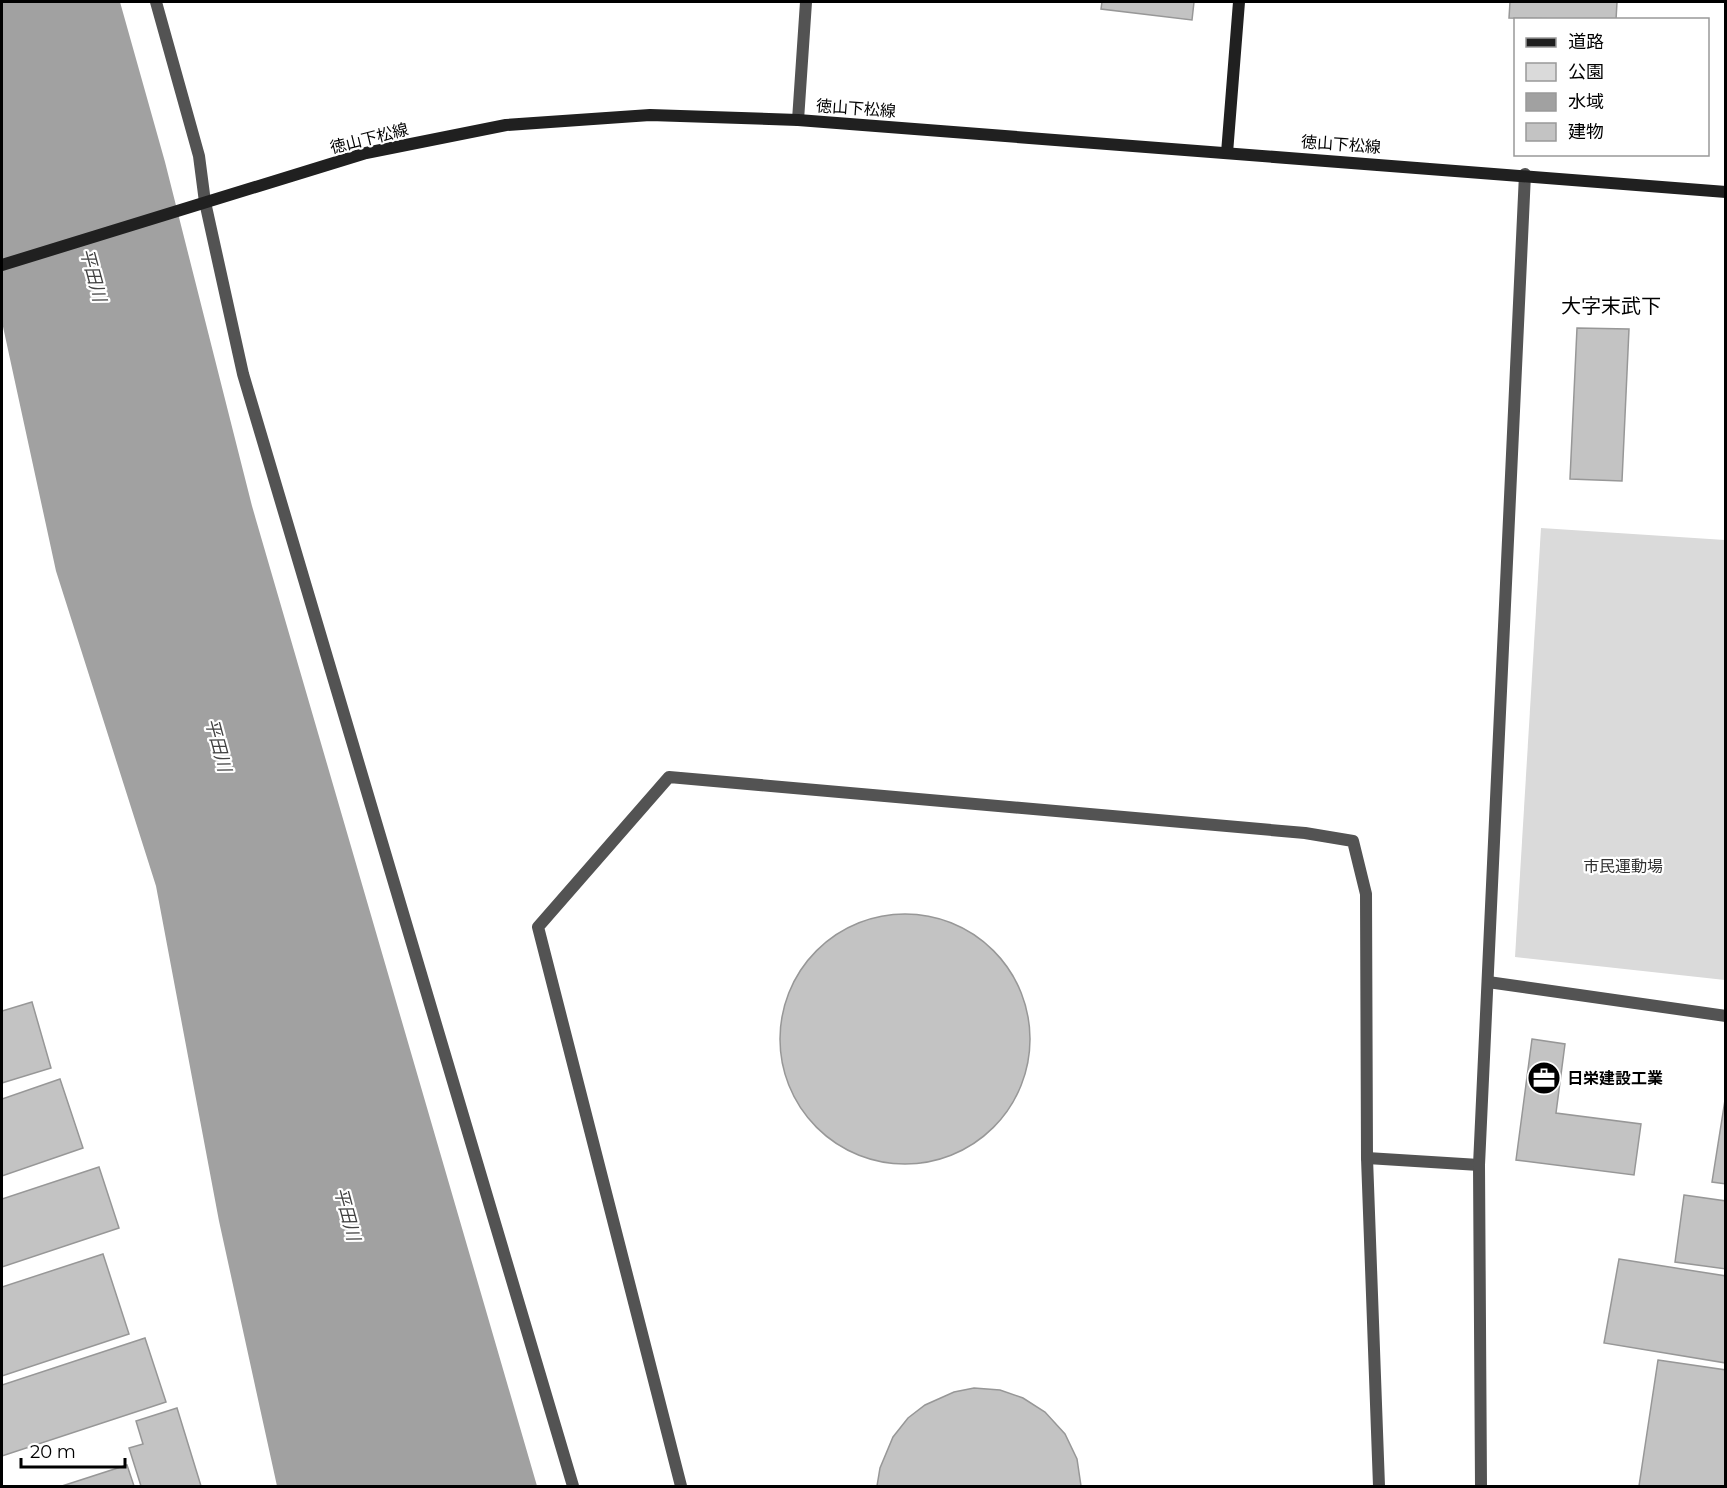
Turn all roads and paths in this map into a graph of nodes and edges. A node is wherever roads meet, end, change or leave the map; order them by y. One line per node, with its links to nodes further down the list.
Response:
1 (156, 2): 8 (street)
2 (806, 2): 4 (street)
3 (1239, 2): 5 (main road)
4 (798, 120): 5 (main road, 徳山下松線); 8 (main road, 徳山下松線)
5 (1227, 153): 6 (main road, 徳山下松線)
6 (1525, 174): 7 (main road, 徳山下松線); 10 (street)
7 (1725, 192)
8 (199, 204): 9 (main road, 徳山下松線); 14 (street)
9 (2, 265)
10 (1488, 982): 11 (street); 13 (street)
11 (1725, 1016)
12 (1367, 1158): 13 (street); 15 (street); 16 (street)
13 (1479, 1165): 17 (street)
14 (573, 1486)
15 (681, 1486)
16 (1379, 1486)
17 (1480, 1486)

